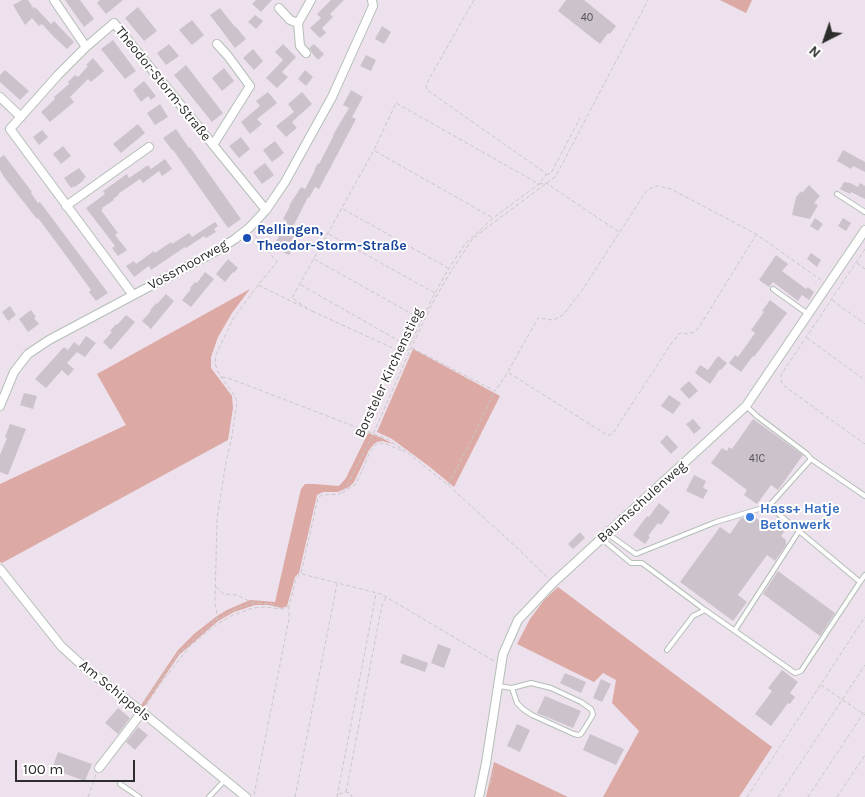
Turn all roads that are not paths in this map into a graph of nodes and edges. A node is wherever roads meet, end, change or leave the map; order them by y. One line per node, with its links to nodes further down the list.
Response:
1 (54, 0): 7 (street)
2 (311, 0): 5 (street)
3 (372, 0): 15 (street, Vossmoorweg)
4 (279, 8): 5 (street)
5 (298, 23): 8 (street)
6 (217, 44): 11 (street)
7 (86, 46): 10 (street, Theodor-Storm-Straße); 11 (street, Theodor-Storm-Straße)
8 (306, 53)
9 (0, 97): 10 (street)
10 (21, 117): 14 (street, Theodor-Storm-Straße)
11 (212, 145): 15 (street, Theodor-Storm-Straße)
12 (149, 147): 14 (street)
13 (837, 194): 16 (lane)
14 (66, 206): 19 (street, Theodor-Storm-Straße)
15 (266, 210): 19 (street, Vossmoorweg)
16 (865, 212)
17 (865, 230): 20 (street, Baumschulenweg)
18 (773, 289): 20 (lane)
19 (134, 295): 21 (street, Vossmoorweg)
20 (808, 314): 22 (street, Baumschulenweg)
21 (0, 406)
22 (746, 406): 23 (lane); 27 (street, Baumschulenweg)
23 (811, 459): 24 (lane); 25 (lane)
24 (865, 496)
25 (769, 506): 26 (lane); 27 (lane)
26 (798, 531): 30 (lane); 32 (lane)
27 (604, 536): 31 (lane); 34 (street, Baumschulenweg)
28 (0, 569): 36 (street, Am Schippels)
29 (865, 575): 30 (lane)
30 (860, 582): 32 (lane)
31 (705, 610): 32 (lane); 33 (lane)
32 (735, 630)
33 (667, 650)
34 (498, 686): 35 (lane); 43 (street, Baumschulenweg)
35 (512, 688): 35 (lane)
36 (140, 711): 37 (street); 38 (street, Am Schippels)
37 (99, 768)
38 (225, 780): 41 (lane); 42 (street, Am Schippels)
39 (120, 784): 40 (lane)
40 (139, 797)
41 (209, 797)
42 (246, 797)
43 (479, 797)

